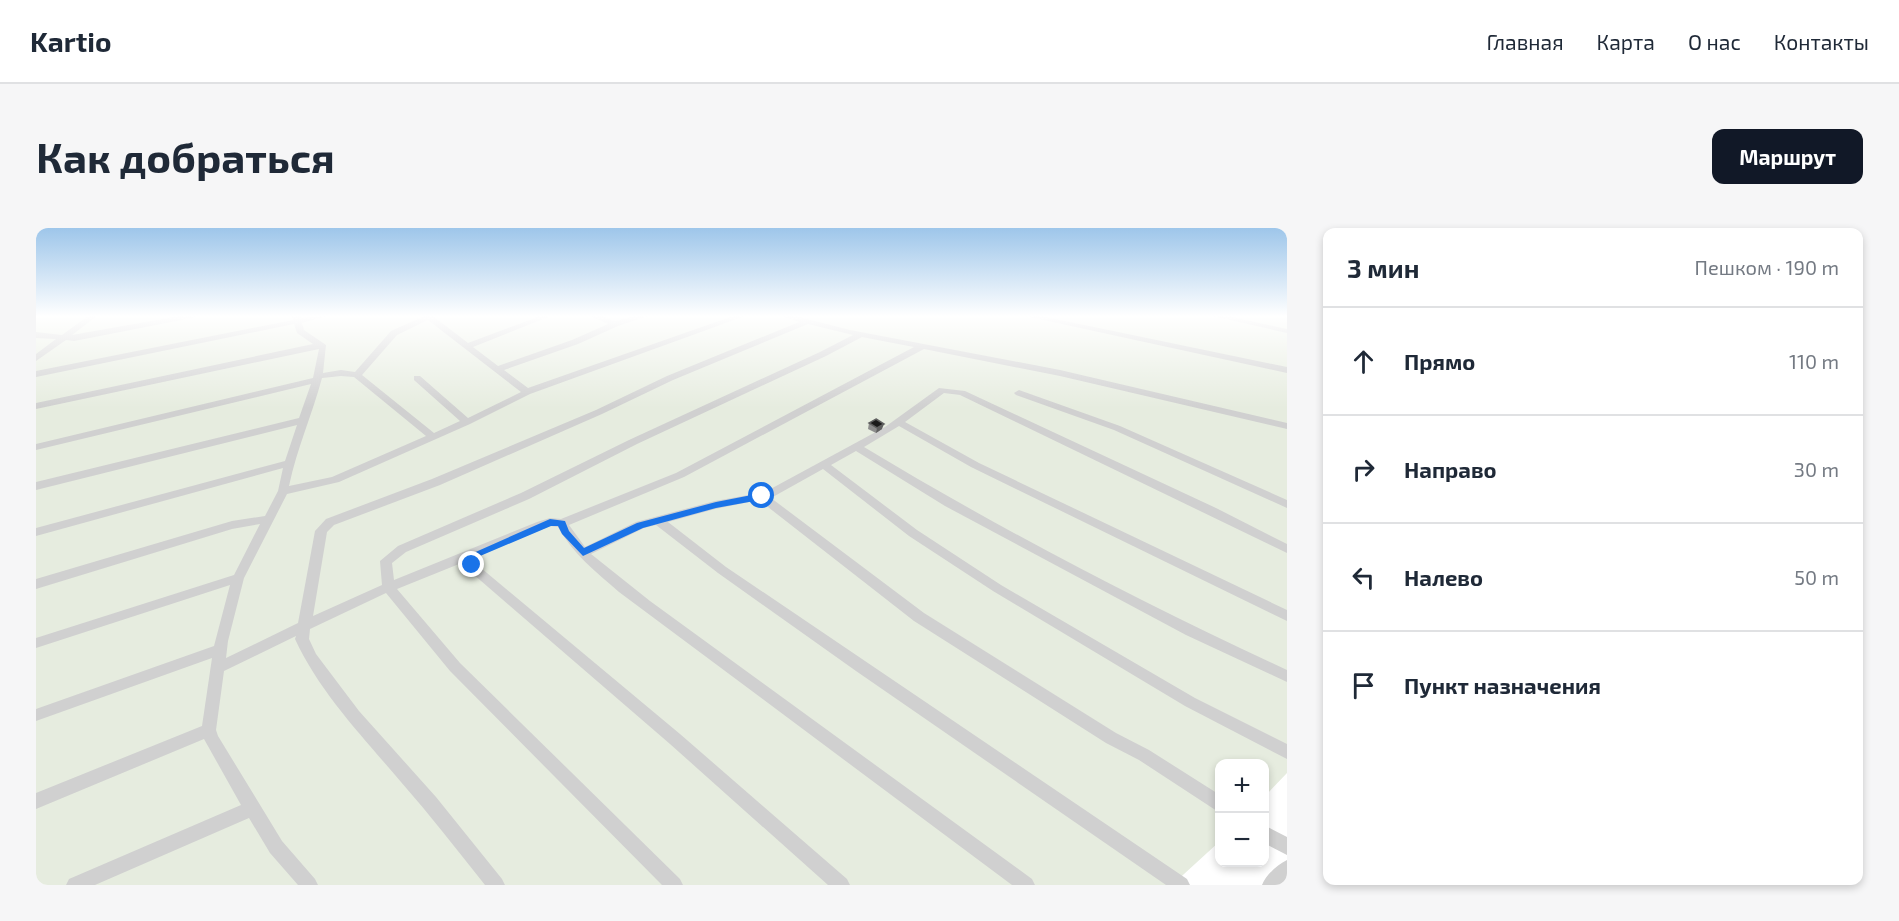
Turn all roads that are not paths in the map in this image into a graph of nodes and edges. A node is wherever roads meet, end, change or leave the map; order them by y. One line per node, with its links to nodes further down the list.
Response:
1 (51, 347): 14 (street)
2 (166, 347): 17 (street)
3 (313, 347): 23 (street)
4 (322, 347): 19 (street)
5 (382, 347): 18 (street)
6 (469, 347): 15 (street)
7 (562, 347): 15 (street)
8 (654, 347): 21 (street)
9 (746, 347): 48 (street)
10 (838, 347): 46 (street)
11 (922, 347): 39 (street)
12 (926, 347): 27 (street)
13 (1175, 347): 16 (street)
14 (36, 358)
15 (497, 369): 21 (street)
16 (1287, 370)
17 (36, 374)
18 (357, 375): 19 (street); 28 (street)
19 (317, 378): 24 (street); 29 (street)
20 (417, 378): 25 (street)
21 (526, 392): 25 (street)
22 (1019, 393): 36 (street)
23 (36, 406)
24 (305, 420): 31 (street); 33 (street)
25 (467, 422): 28 (street)
26 (898, 422): 30 (street); 41 (street); 47 (street)
27 (1287, 426)
28 (433, 437): 34 (street)
29 (36, 447)
30 (857, 447): 32 (street); 52 (street)
31 (289, 463): 34 (street); 40 (street)
32 (824, 465): 35 (street); 55 (street)
33 (36, 486)
34 (283, 491): 37 (street)
35 (762, 496): 38 (street); 57 (street)
36 (1287, 504)
37 (268, 519): 44 (street); 45 (street)
38 (658, 520): 42 (street); 68 (street)
39 (562, 524): 42 (street); 43 (street)
40 (36, 532)
41 (1287, 549)
42 (583, 553): 67 (street)
43 (467, 558): 46 (street); 66 (street)
44 (238, 578): 49 (street); 50 (street)
45 (36, 584)
46 (389, 588): 48 (street); 65 (street)
47 (1287, 616)
48 (304, 628): 51 (street); 64 (street)
49 (36, 644)
50 (220, 650): 51 (street); 53 (street)
51 (219, 667): 54 (street)
52 (1287, 676)
53 (36, 715)
54 (209, 730): 56 (street); 58 (street)
55 (1287, 753)
56 (36, 801)
57 (1215, 802)
58 (251, 809): 62 (street); 63 (street)
59 (1269, 836): 60 (street)
60 (1287, 847)
61 (1287, 869): 69 (street)
62 (75, 885)
63 (309, 885)
64 (496, 885)
65 (674, 885)
66 (841, 885)
67 (1026, 885)
68 (1181, 885)
69 (1271, 885)

